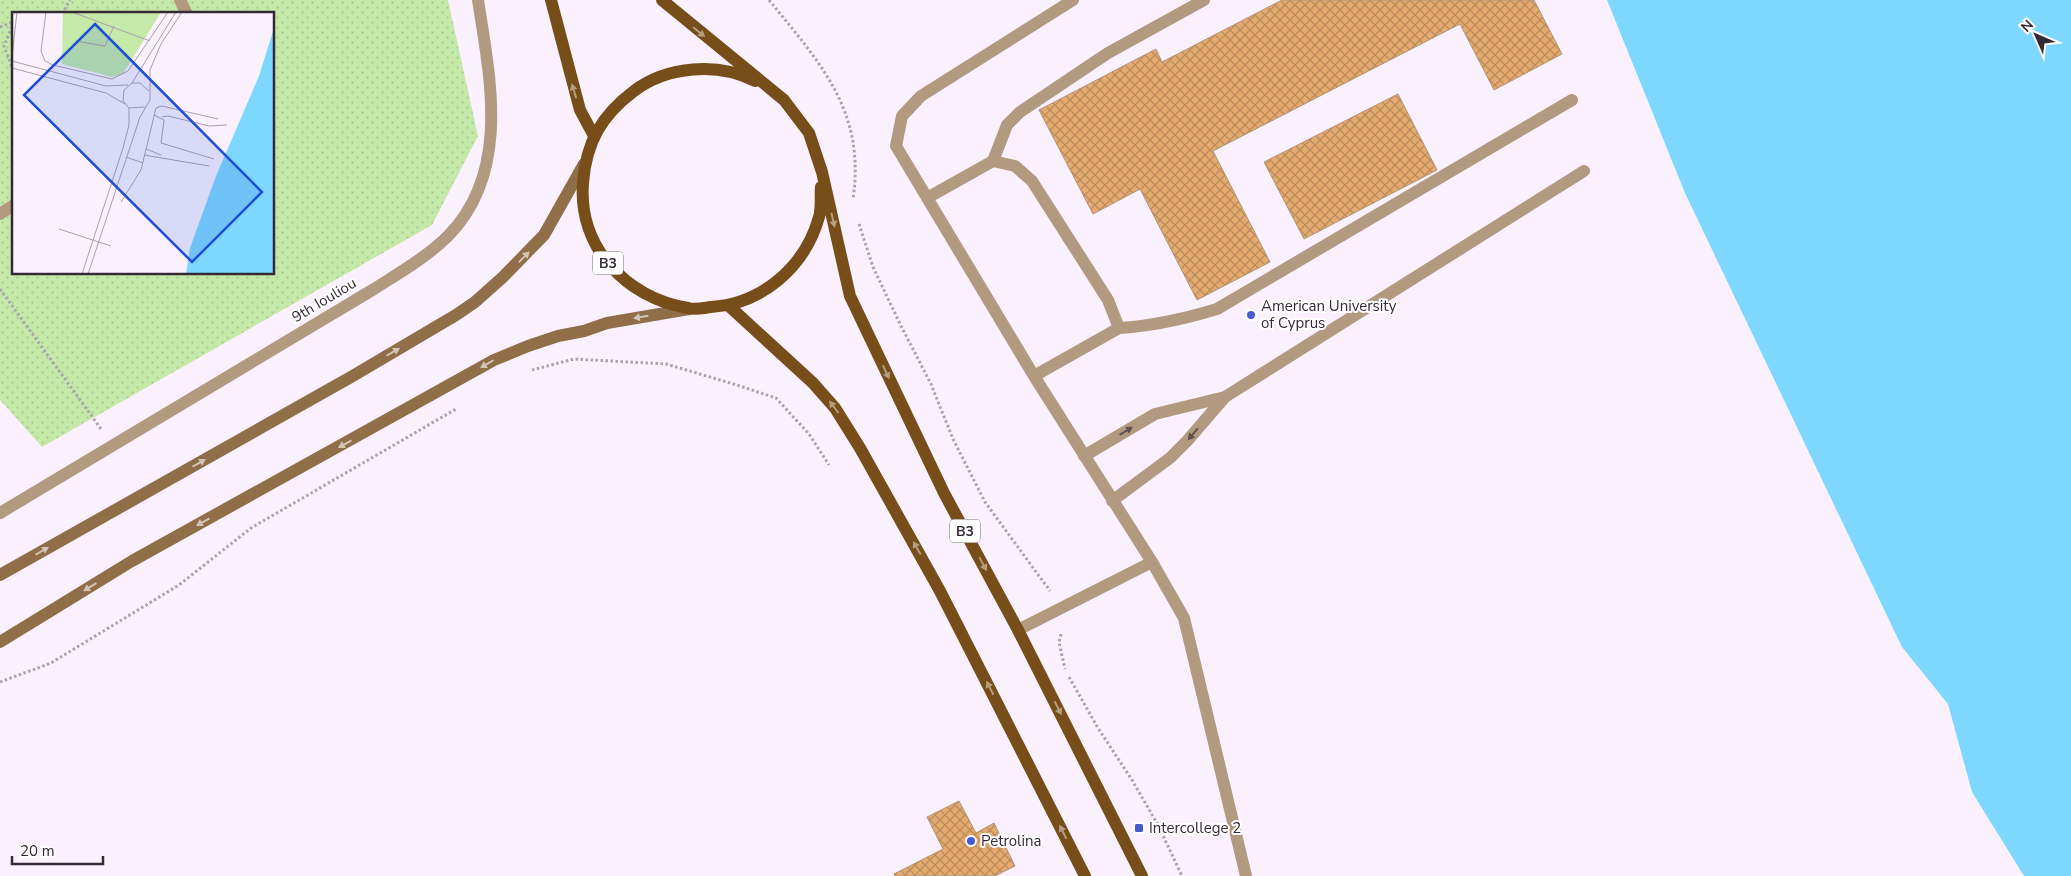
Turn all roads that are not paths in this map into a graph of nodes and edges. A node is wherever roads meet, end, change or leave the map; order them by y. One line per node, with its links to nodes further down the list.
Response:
1 (180, 0): 7 (street)
2 (478, 0): 25 (street, 9th Iouliou)
3 (551, 0): 10 (main road, one-way to 3)
4 (662, 0): 8 (main road, B3, one-way to 8)
5 (1073, 0): 15 (street)
6 (1204, 0): 11 (street)
7 (186, 12)
8 (784, 100): 10 (main road, B3); 14 (main road, B3)
9 (1572, 100): 20 (street)
10 (594, 136): 12 (main road, B3)
11 (993, 161): 15 (street); 20 (street)
12 (584, 164): 19 (main road, B3); 27 (main road, one-way to 12)
13 (1584, 171): 22 (street)
14 (822, 172): 18 (main road, B3); 28 (main road, B3, one-way to 28)
15 (927, 198): 21 (street)
16 (12, 206): 17 (street)
17 (0, 214)
18 (729, 306): 19 (main road, B3); 30 (main road, one-way to 18)
19 (690, 309): 29 (main road, one-way to 29)
20 (1118, 328): 21 (street)
21 (1034, 376): 23 (street)
22 (1225, 397): 23 (street, one-way to 22); 24 (street, one-way to 24)
23 (1084, 456): 24 (street)
24 (1112, 501): 26 (street)
25 (0, 513)
26 (1152, 562): 28 (street); 32 (street)
27 (0, 575)
28 (1018, 630): 31 (main road, B3, one-way to 31)
29 (0, 642)
30 (1085, 876)
31 (1142, 876)
32 (1246, 876)

